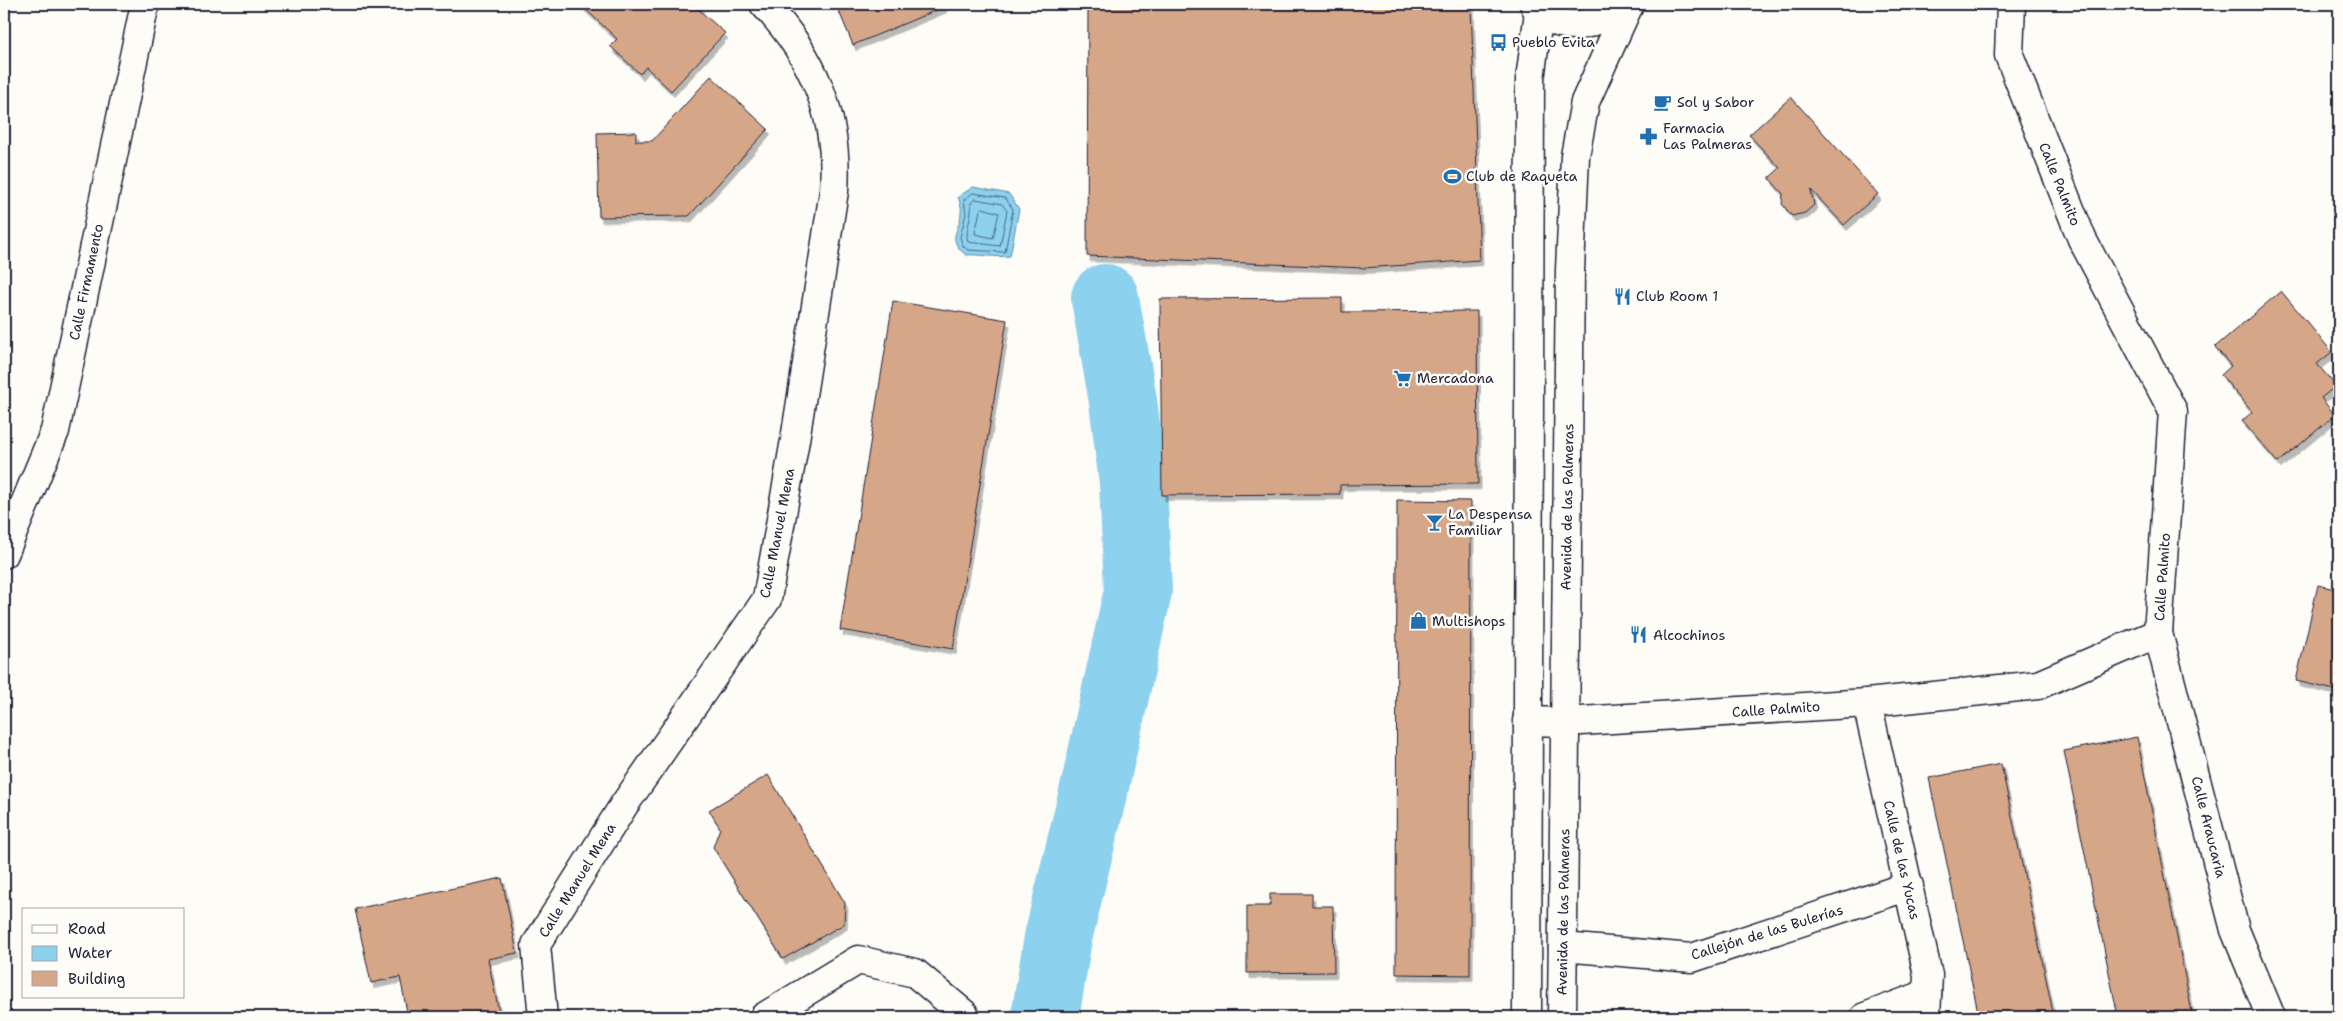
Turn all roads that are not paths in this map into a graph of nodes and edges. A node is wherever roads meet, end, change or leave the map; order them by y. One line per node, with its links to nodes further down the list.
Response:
1 (145, 4): 6 (street, Calle Firmamento)
2 (764, 4): 14 (street, Calle Manuel Mena)
3 (2011, 4): 7 (street, Calle Palmito)
4 (1629, 6): 5 (street); 10 (street, Avenida de las Palmeras)
5 (1536, 8): 9 (street)
6 (4, 554)
7 (2158, 632): 8 (street, Calle Palmito); 20 (street, Calle Araucaria)
8 (1867, 703): 10 (street, Calle Palmito); 11 (street, Calle de las Yucas)
9 (1527, 721): 10 (street, Calle Palmito); 17 (street)
10 (1565, 722): 12 (street, Avenida de las Palmeras)
11 (1909, 886): 12 (street, Callejón de las Bulerías); 13 (street, Calle de las Yucas)
12 (1562, 947): 18 (street, Avenida de las Palmeras)
13 (1926, 1006): 19 (street)
14 (543, 1017)
15 (764, 1017): 16 (street)
16 (965, 1017)
17 (1527, 1017)
18 (1562, 1017)
19 (1864, 1017)
20 (2272, 1017)

